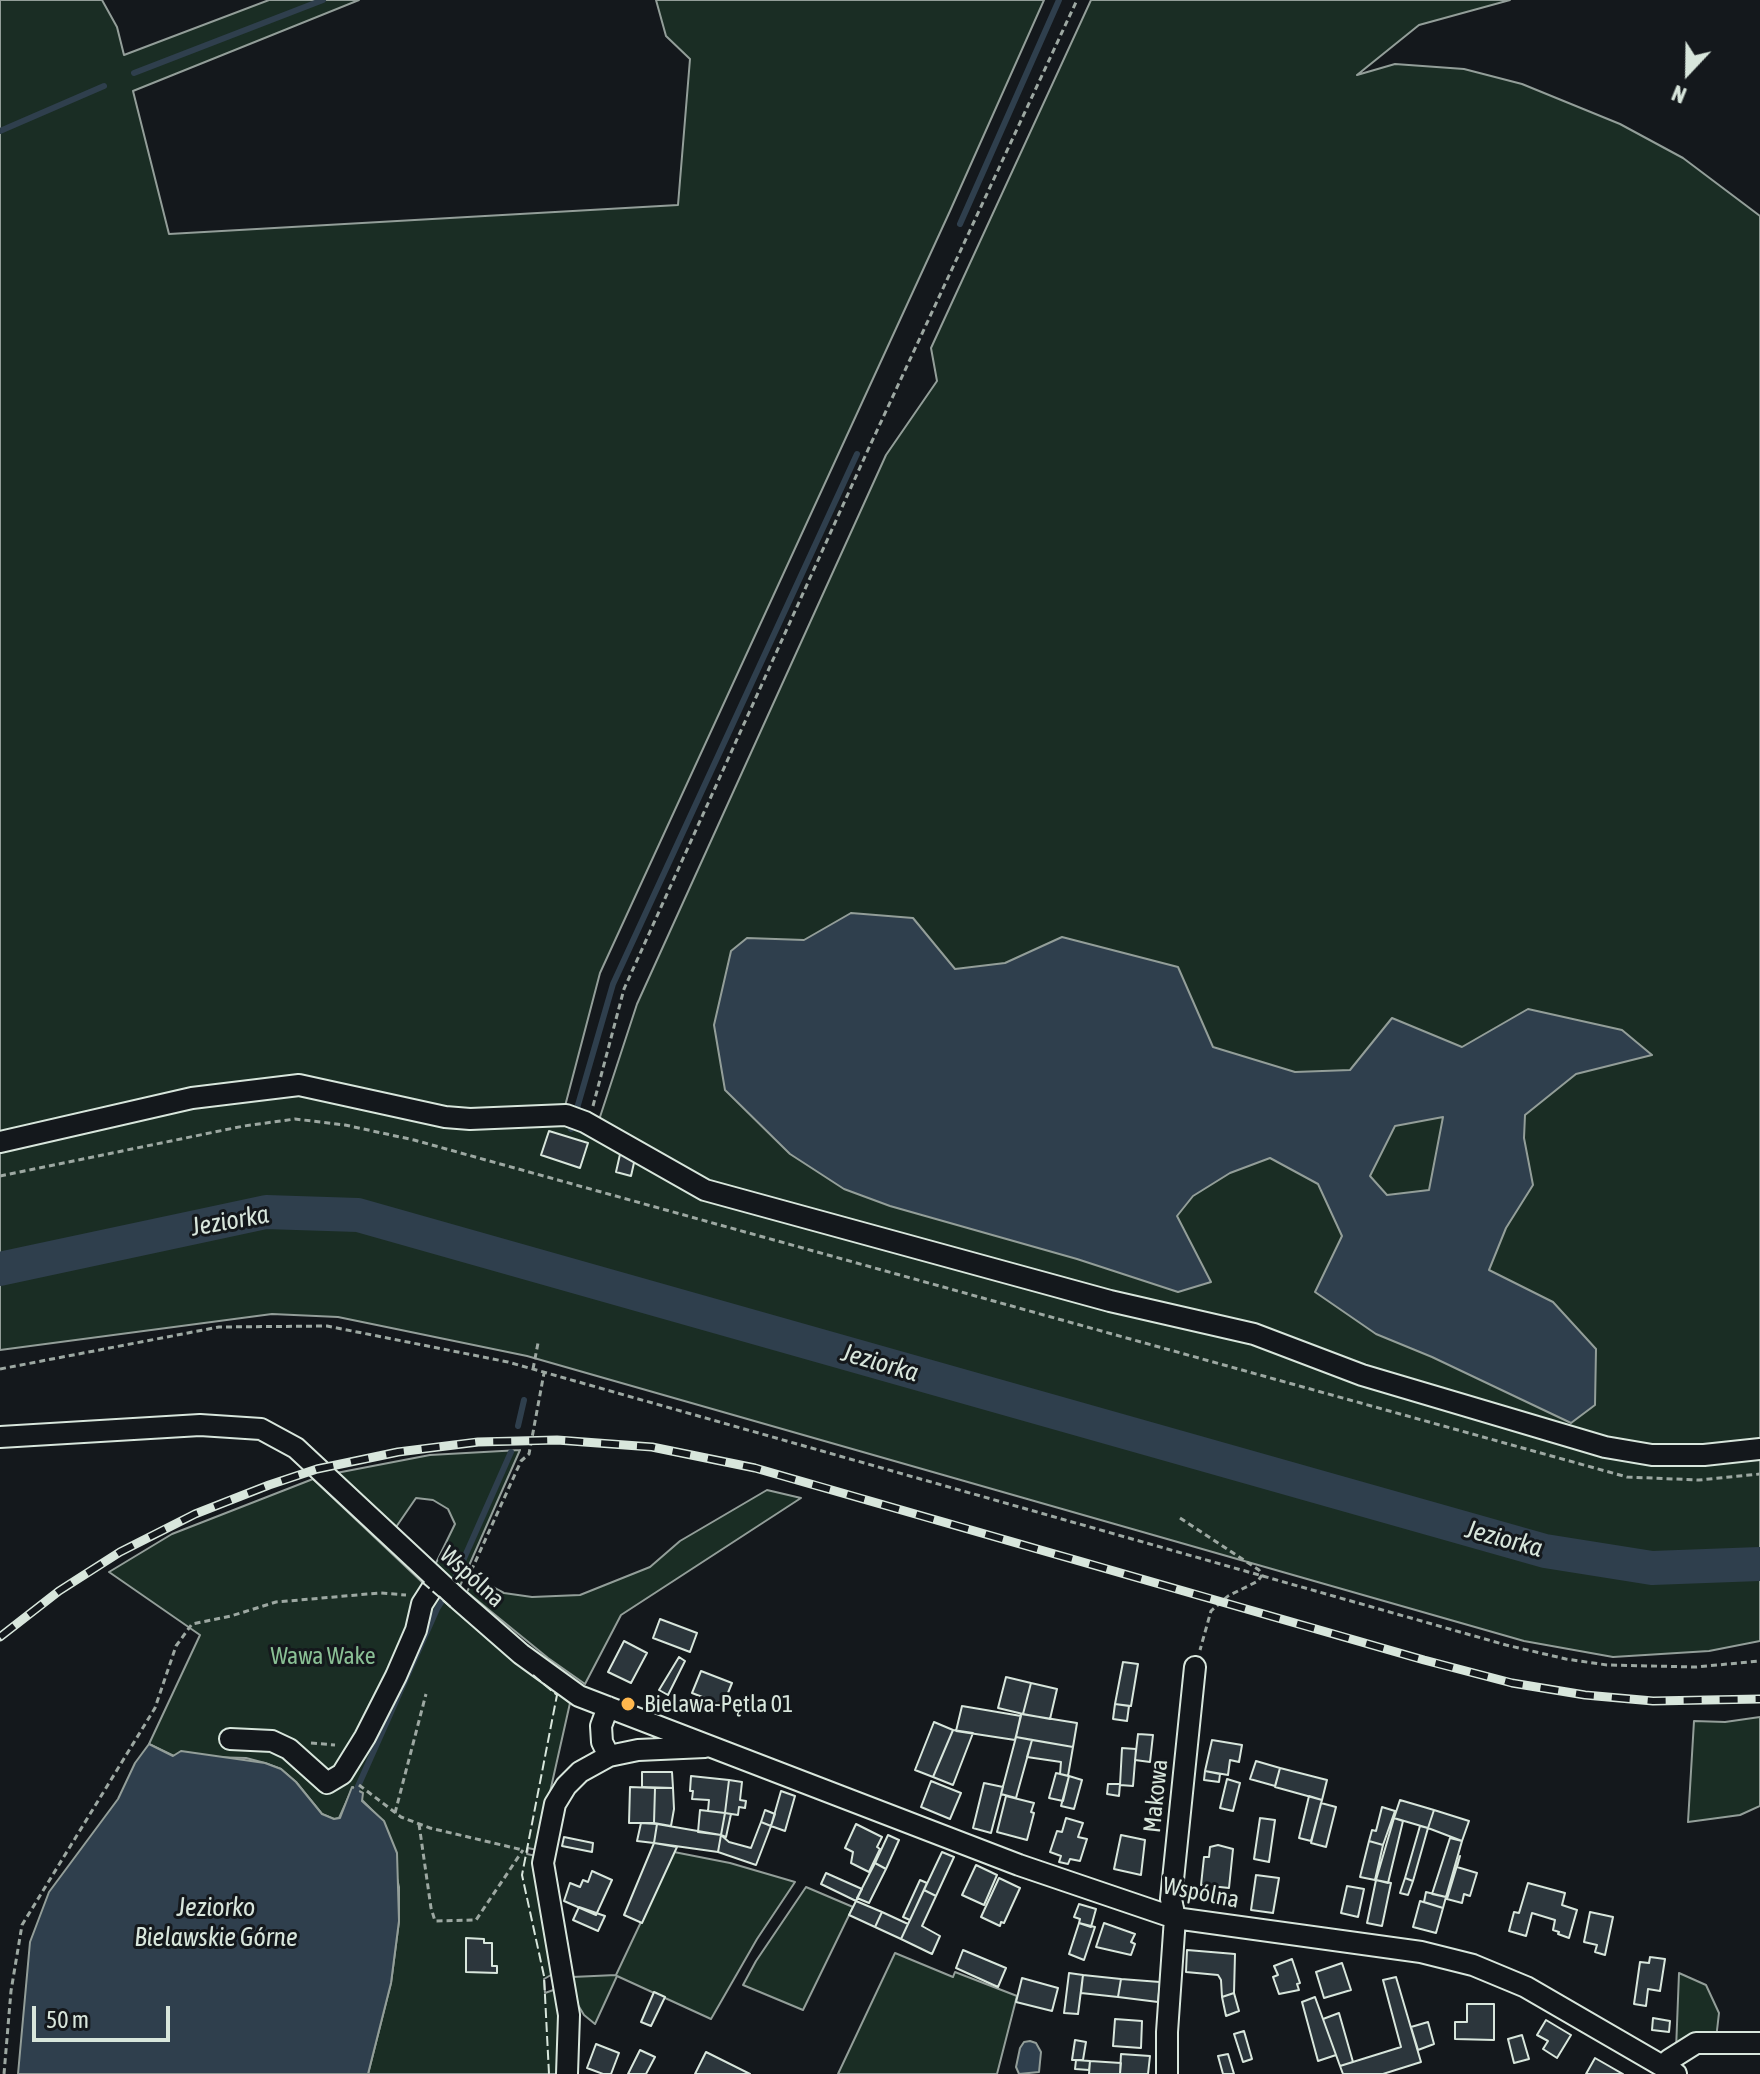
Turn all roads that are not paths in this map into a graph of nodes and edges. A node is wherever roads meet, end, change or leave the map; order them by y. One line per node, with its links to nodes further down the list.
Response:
1 (0, 1142): 3 (street)
2 (0, 1437): 6 (street, Wspólna)
3 (1760, 1449)
4 (429, 1593): 7 (street)
5 (1195, 1667): 10 (street, Makowa)
6 (608, 1707): 8 (street, Wspólna); 9 (street)
7 (230, 1739)
8 (715, 1747): 9 (street, Wspólna); 10 (street, Wspólna)
9 (609, 1756): 13 (street, Wspólna)
10 (1175, 1918): 12 (street, Wspólna); 14 (street, Makowa)
11 (1760, 2043): 12 (street)
12 (1670, 2071)
13 (567, 2074)
14 (1167, 2074)

